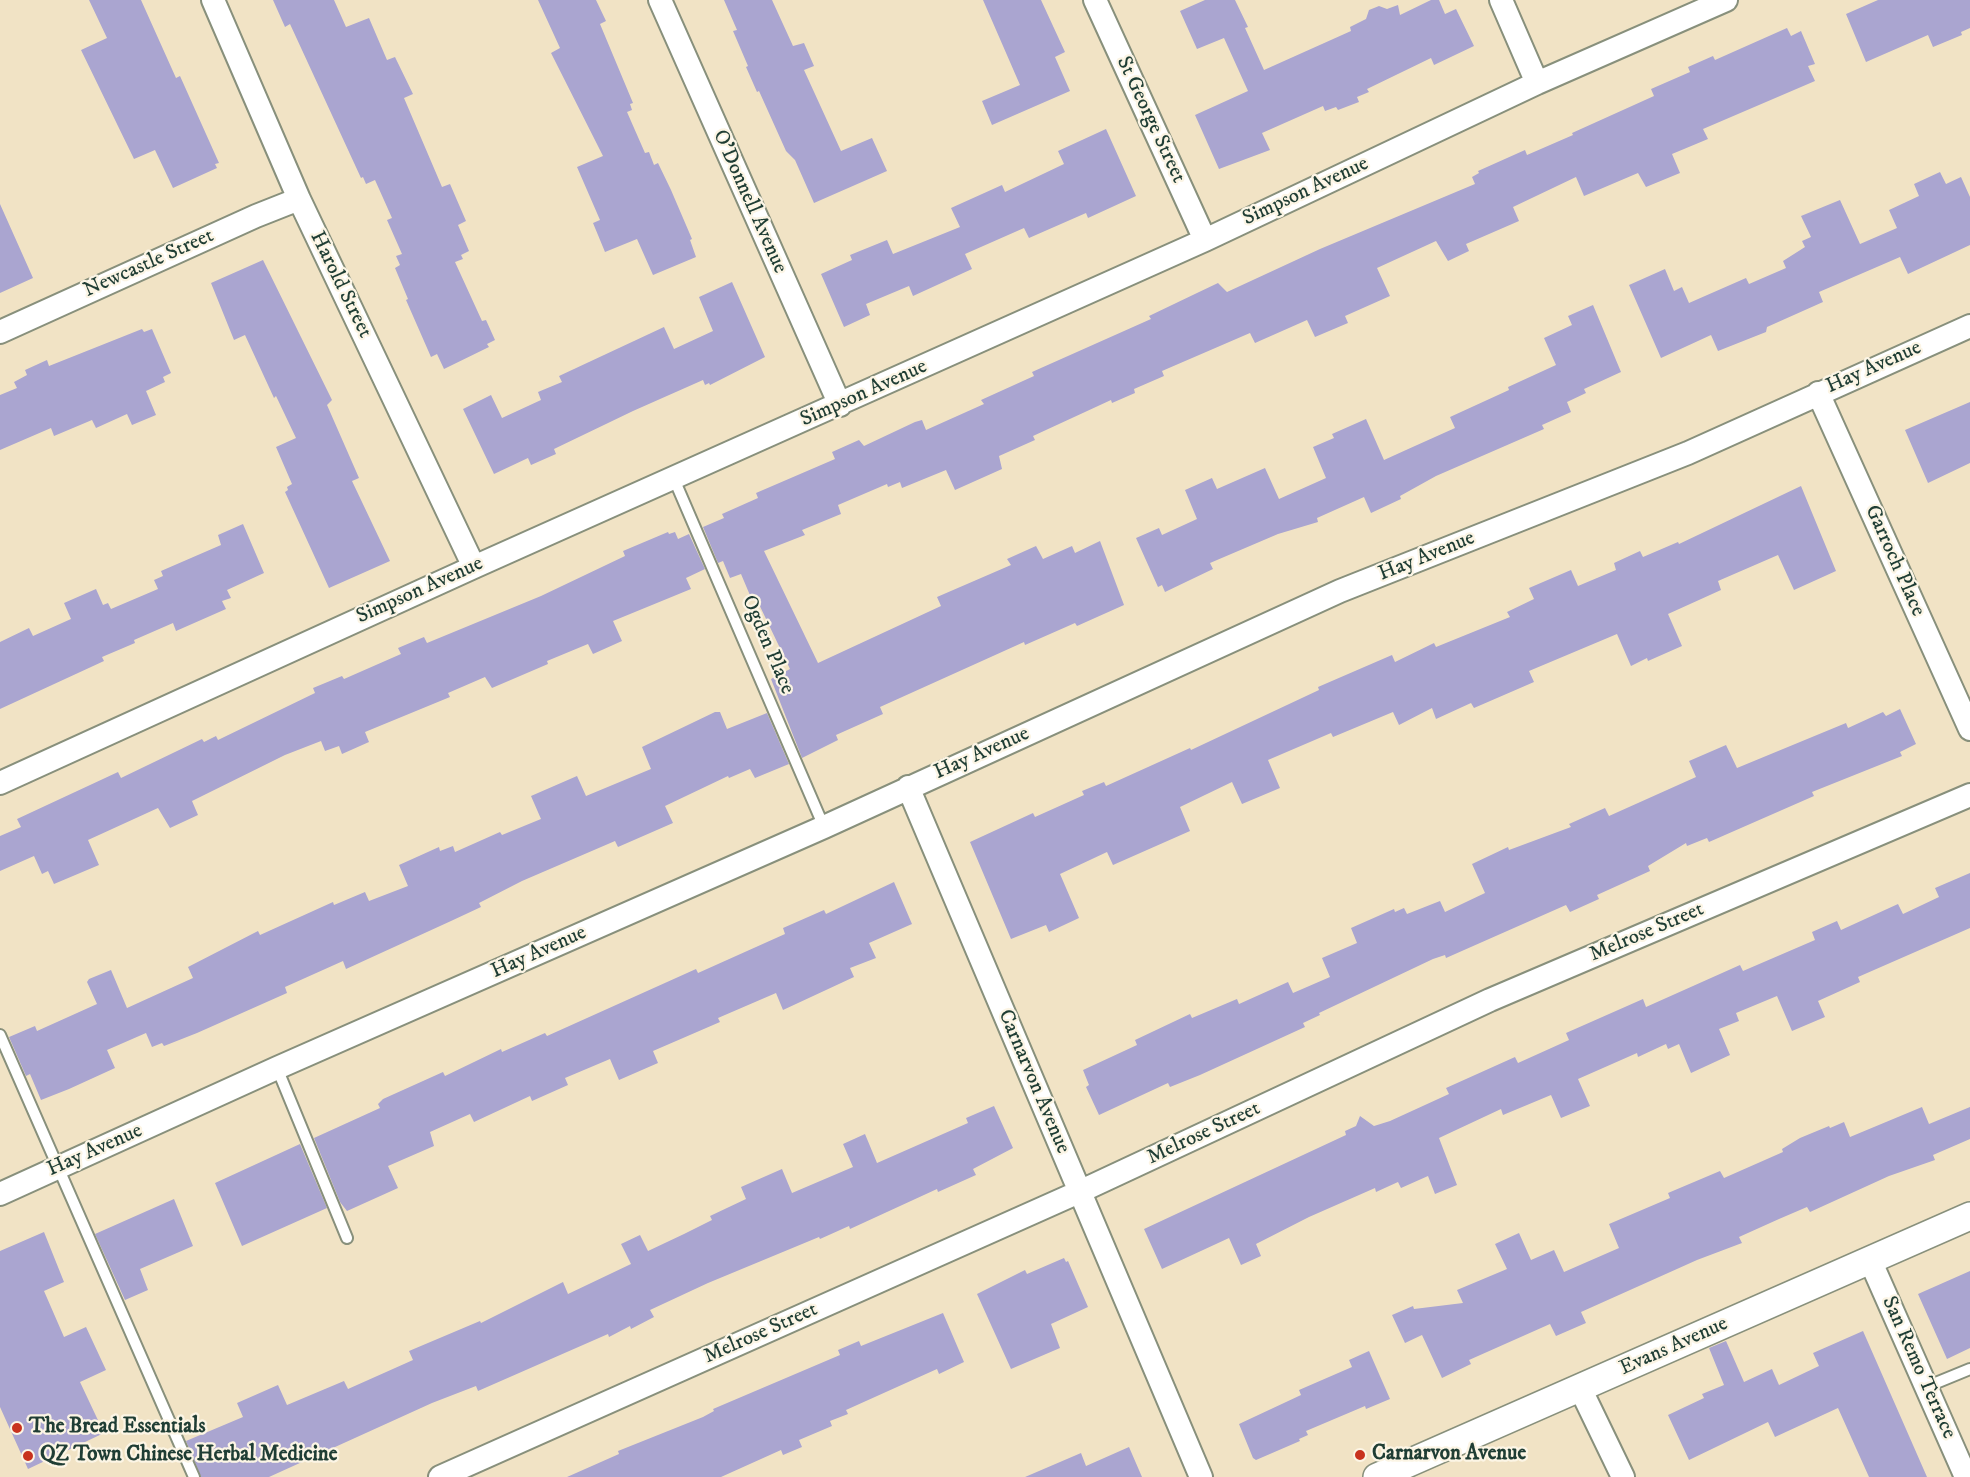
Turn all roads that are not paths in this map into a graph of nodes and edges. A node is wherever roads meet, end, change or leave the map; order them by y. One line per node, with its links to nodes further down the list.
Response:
1 (213, 0): 7 (street, Harold Street)
2 (660, 0): 12 (street, O'Donnell Avenue)
3 (1095, 0): 8 (street, St George Street)
4 (1501, 0): 6 (street)
5 (1726, 0): 6 (street, Simpson Avenue)
6 (1537, 83): 8 (street, Simpson Avenue)
7 (300, 199): 10 (street, Newcastle Street); 14 (street, Harold Street)
8 (1205, 240): 12 (street, Simpson Avenue)
9 (1970, 326): 11 (street, Hay Avenue)
10 (0, 332)
11 (1818, 393): 15 (street, Garroch Place); 17 (street, Hay Avenue)
12 (840, 405): 13 (street, Simpson Avenue)
13 (674, 479): 14 (street, Simpson Avenue); 19 (lane, Ogden Place)
14 (474, 567): 16 (street, Simpson Avenue)
15 (1970, 729)
16 (0, 783)
17 (908, 787): 19 (street, Hay Avenue); 23 (street, Carnarvon Avenue)
18 (1970, 795): 23 (street, Melrose Street)
19 (824, 826): 21 (street, Hay Avenue)
20 (0, 1035): 22 (lane)
21 (277, 1068): 22 (street, Hay Avenue); 26 (lane)
22 (59, 1167): 24 (street, Hay Avenue); 31 (lane)
23 (1079, 1192): 32 (street, Melrose Street); 33 (street, Carnarvon Avenue)
24 (0, 1194)
25 (1970, 1216): 27 (street, Evans Avenue)
26 (347, 1238)
27 (1870, 1260): 29 (street, San Remo Terrace); 30 (street, Evans Avenue)
28 (1970, 1369): 29 (lane)
29 (1926, 1387): 36 (street, San Remo Terrace)
30 (1580, 1388): 34 (street, Evans Avenue); 35 (street)
31 (195, 1477)
32 (440, 1477)
33 (1201, 1477)
34 (1377, 1477)
35 (1623, 1477)
36 (1966, 1477)

